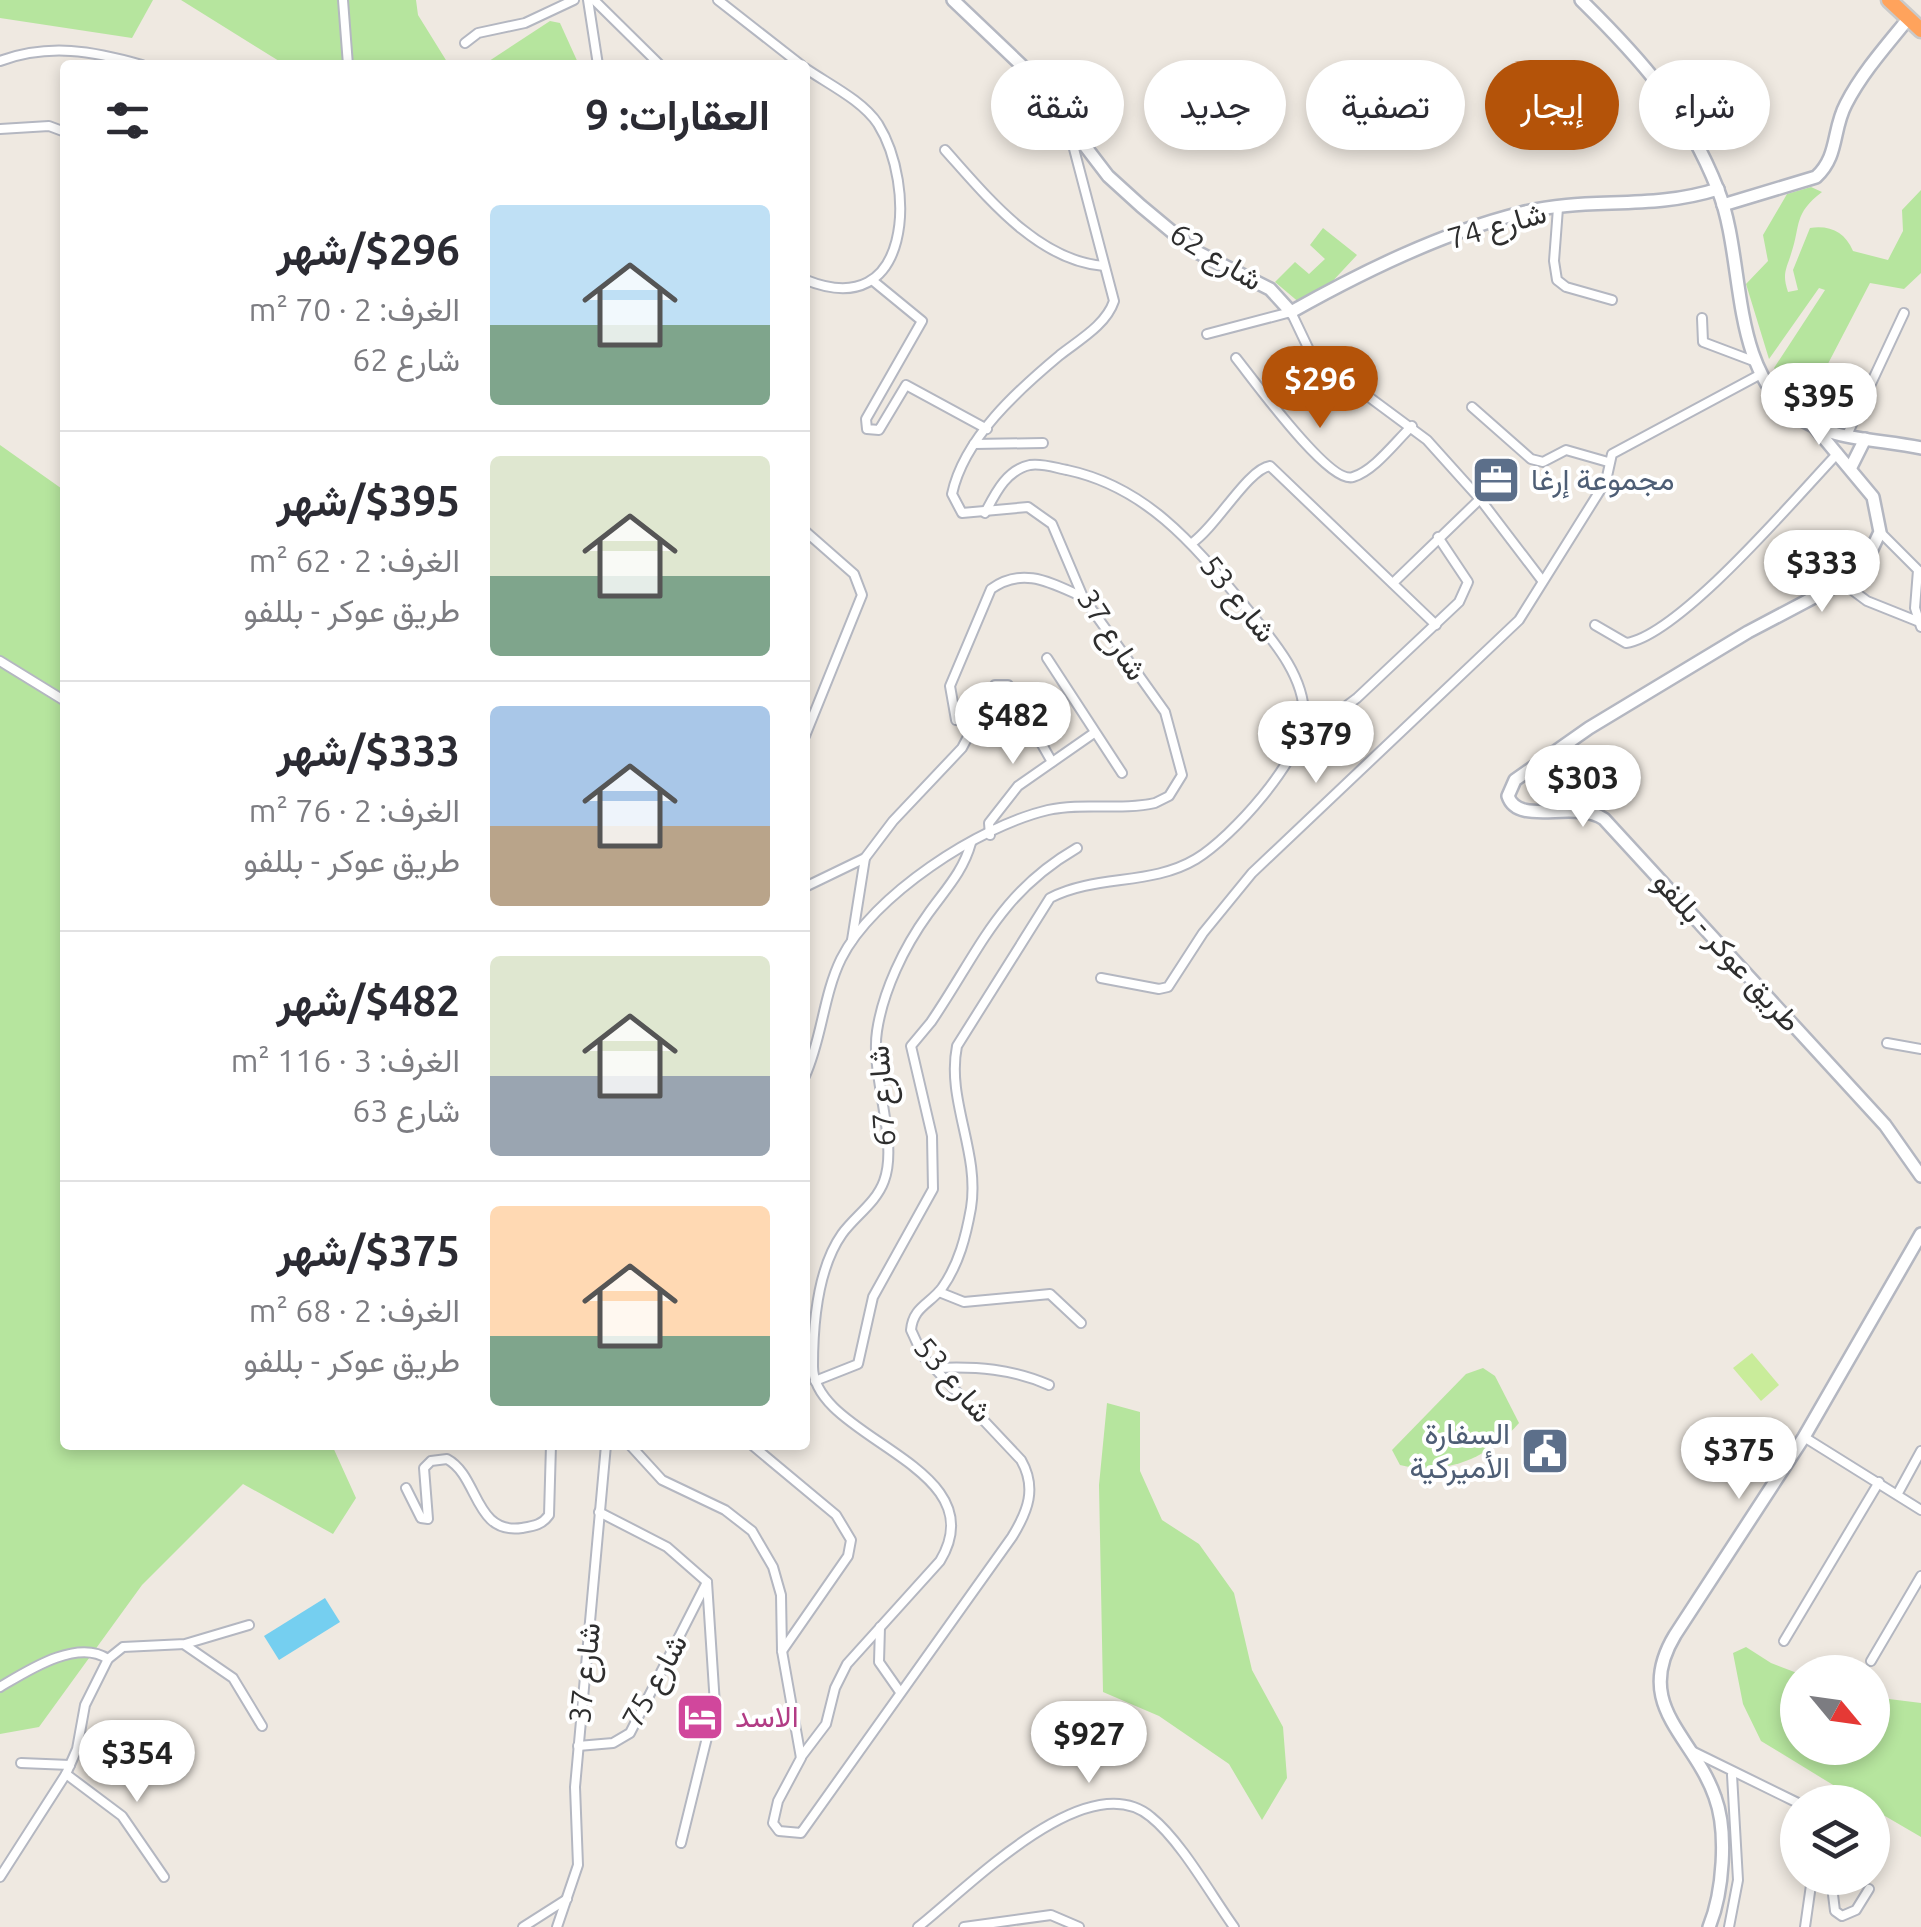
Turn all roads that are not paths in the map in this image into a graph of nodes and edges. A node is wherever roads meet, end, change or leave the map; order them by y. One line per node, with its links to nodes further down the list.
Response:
1 (343, 0): 12 (street)
2 (574, 0): 10 (street)
3 (591, 0): 13 (street); 14 (street)
4 (718, 0): 15 (street)
5 (953, 0): 16 (street, شارع 62)
6 (1581, 0): 24 (street)
7 (1889, 0): 8 (highway)
8 (1908, 19): 9 (highway); 25 (street)
9 (1921, 30)
10 (465, 43)
11 (115, 60): 17 (street)
12 (348, 60)
13 (597, 60)
14 (655, 60)
15 (795, 60)
16 (1015, 60)
17 (0, 61)
18 (810, 71): 28 (street)
19 (0, 129): 20 (street)
20 (60, 130)
21 (945, 150): 27 (street)
22 (1073, 150): 27 (street)
23 (1090, 150): 31 (street, شارع 62)
24 (1718, 189): 25 (street); 26 (street, شارع 74)
25 (1724, 205): 36 (street)
26 (1558, 208): 30 (street); 31 (street, شارع 74)
27 (1104, 266): 40 (street)
28 (872, 280): 29 (street); 40 (street)
29 (810, 281)
30 (1612, 300)
31 (1290, 312): 34 (street); 39 (street, شارع 62)
32 (1904, 312): 41 (street)
33 (1702, 318): 36 (street)
34 (1207, 334)
35 (1236, 358): 39 (street)
36 (1759, 368): 38 (street); 46 (street)
37 (1472, 407): 46 (street)
38 (1813, 425): 41 (street); 45 (street)
39 (1412, 426): 47 (street, شارع 62)
40 (987, 429): 43 (street)
41 (1854, 436): 44 (street); 45 (street)
42 (1043, 442): 43 (street)
43 (974, 444): 48 (street)
44 (1921, 448)
45 (1843, 459): 49 (street); 59 (street)
46 (1608, 462): 54 (street)
47 (1480, 499): 51 (street); 54 (street, شارع 62)
48 (985, 513): 52 (street, شارع 53); 56 (street, شارع 37)
49 (1880, 532): 53 (street, طريق عوكر - بللفو); 57 (street)
50 (810, 535): 65 (street)
51 (1438, 537): 55 (street); 58 (street)
52 (1192, 543): 55 (street); 64 (street, شارع 53)
53 (1842, 578): 57 (street); 79 (street, طريق عوكر - بللفو)
54 (1541, 579): 75 (street)
55 (1393, 583): 58 (street)
56 (1083, 597): 63 (street); 69 (street, شارع 37)
57 (1919, 624)
58 (1436, 625): 64 (street)
59 (1595, 625)
60 (1047, 658): 66 (street)
61 (0, 661): 62 (street)
62 (60, 699)
63 (956, 720)
64 (1304, 722): 81 (street, شارع 53)
65 (810, 724)
66 (1094, 734): 67 (street); 68 (street)
67 (1052, 762): 69 (street); 72 (street)
68 (1122, 773)
69 (990, 835): 70 (street, شارع 37)
70 (970, 844): 74 (street, شارع 37); 84 (street, شارع 67)
71 (1077, 848): 84 (street)
72 (864, 858): 73 (street); 74 (street)
73 (810, 885)
74 (852, 940): 78 (street, شارع 37)
75 (1101, 978)
76 (1887, 1043): 77 (street)
77 (1921, 1050)
78 (810, 1064)
79 (1921, 1176)
80 (1921, 1234): 86 (street)
81 (939, 1292): 82 (street); 83 (street, شارع 53)
82 (1081, 1323)
83 (936, 1368): 85 (street); 107 (street, شارع 53)
84 (815, 1380): 100 (street)
85 (1049, 1384)
86 (1804, 1438): 92 (street); 110 (street)
87 (551, 1450): 93 (street)
88 (605, 1450): 96 (street, شارع 37)
89 (635, 1450): 103 (street)
90 (758, 1450): 103 (street)
91 (1921, 1451): 94 (street)
92 (1879, 1482): 94 (street); 101 (street)
93 (406, 1488)
94 (1898, 1493): 95 (street)
95 (1921, 1510)
96 (599, 1512): 98 (street); 109 (street, شارع 37)
97 (1921, 1576): 104 (street)
98 (707, 1582): 109 (street, شارع 75); 116 (street, شارع 75)
99 (249, 1625): 102 (street)
100 (880, 1626): 107 (street); 111 (street)
101 (1784, 1641)
102 (185, 1644): 105 (street); 108 (street)
103 (782, 1651): 111 (street)
104 (1874, 1655)
105 (108, 1659): 106 (street); 113 (street)
106 (0, 1687)
107 (900, 1692): 111 (street, شارع 53)
108 (262, 1726)
109 (578, 1746): 122 (street, شارع 37)
110 (1686, 1748): 114 (street); 129 (street)
111 (801, 1758)
112 (22, 1763): 113 (street)
113 (68, 1769): 117 (street); 118 (street)
114 (1732, 1775): 115 (street); 130 (street)
115 (1780, 1796)
116 (682, 1843)
117 (0, 1877)
118 (164, 1877)
119 (1810, 1895): 131 (street)
120 (1835, 1895): 121 (street)
121 (1865, 1895)
122 (566, 1899): 124 (street); 125 (street, شارع 37)
123 (1075, 1926): 127 (street)
124 (523, 1927)
125 (557, 1927)
126 (918, 1927): 128 (street)
127 (964, 1927)
128 (1234, 1927)
129 (1708, 1927)
130 (1729, 1927)
131 (1805, 1927)

